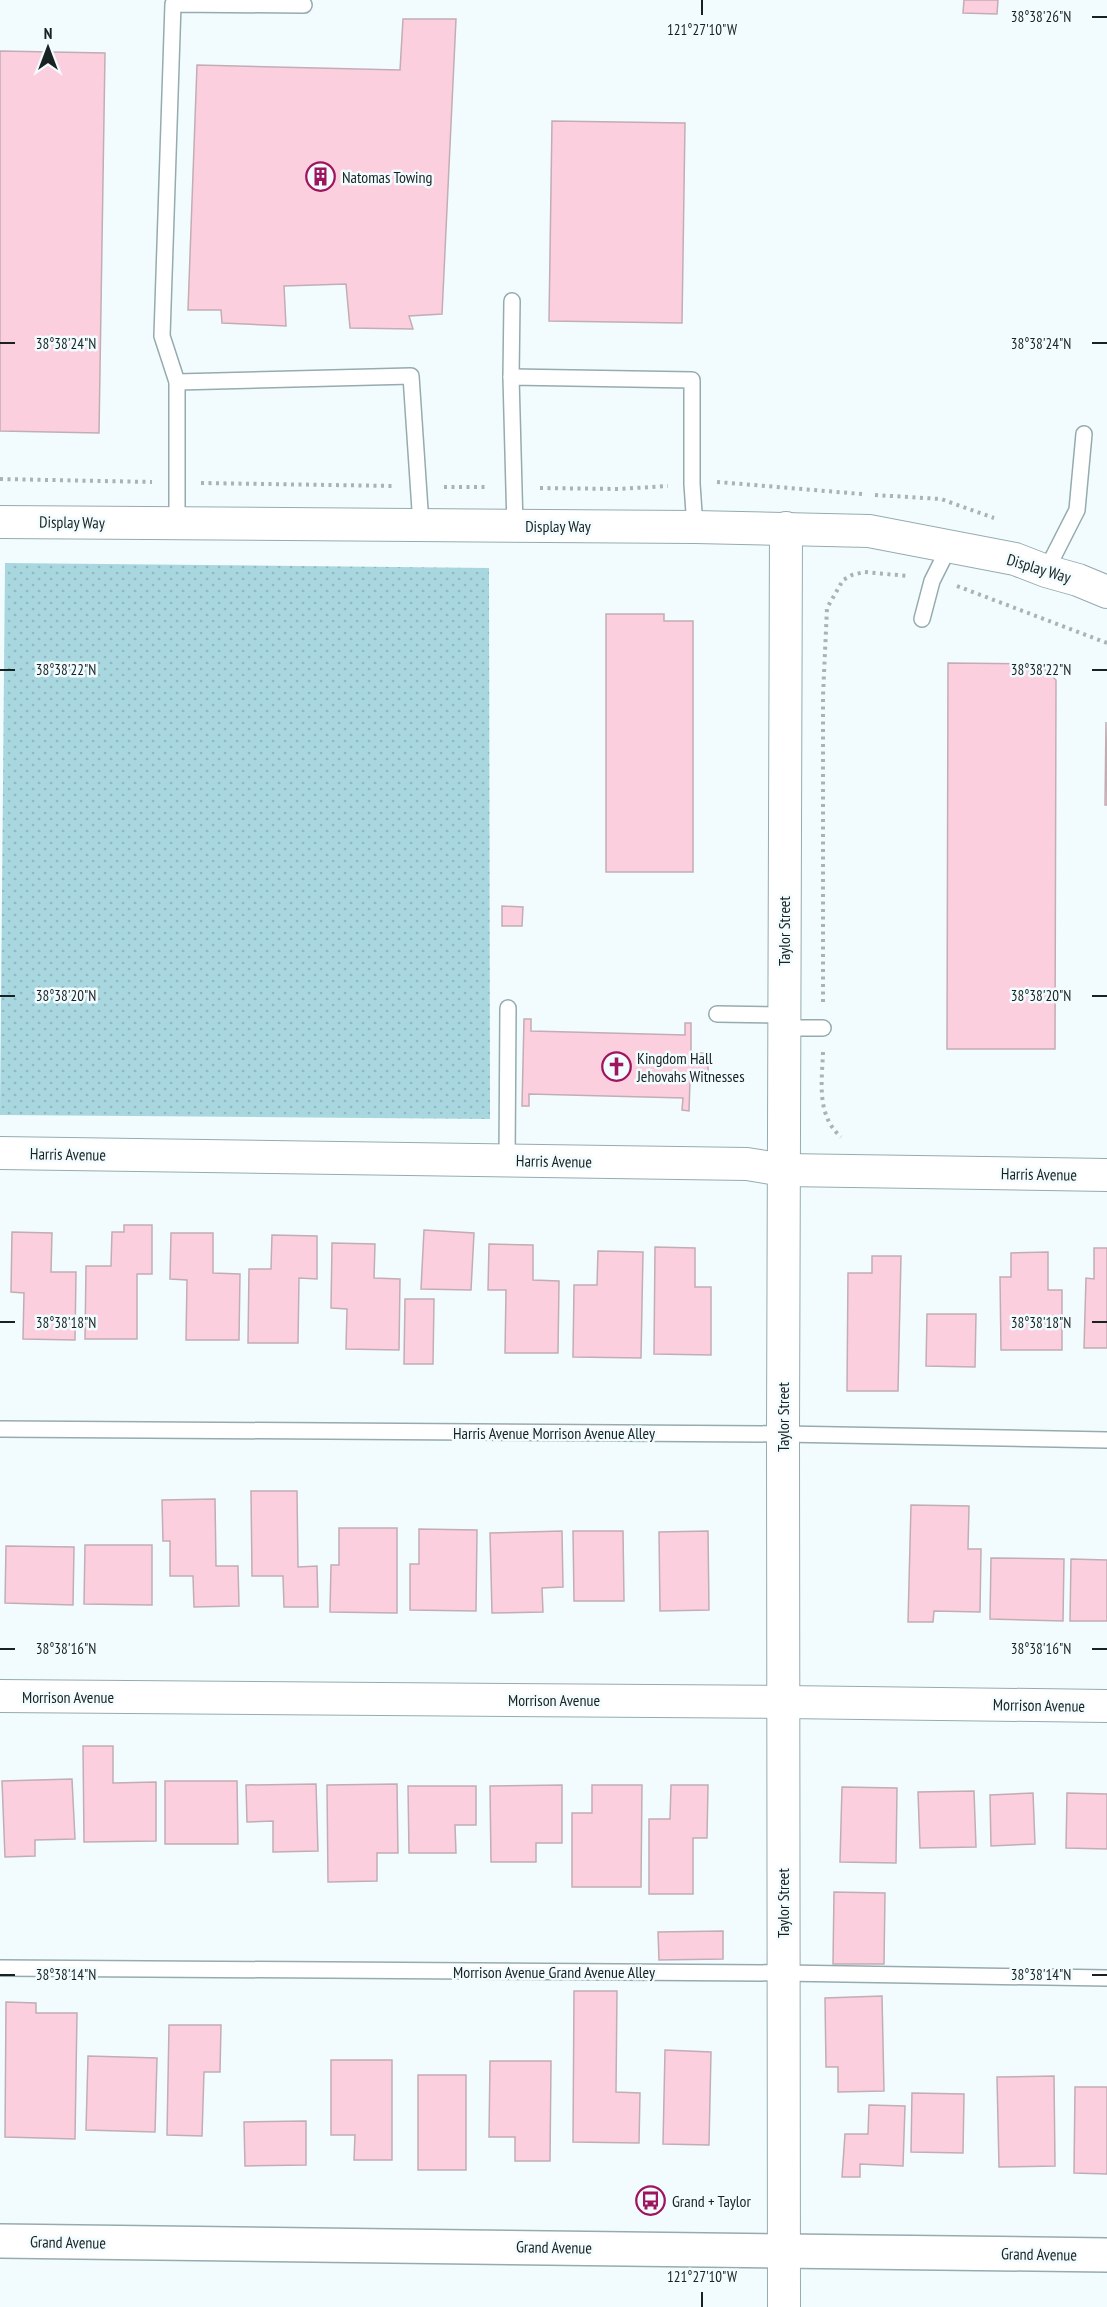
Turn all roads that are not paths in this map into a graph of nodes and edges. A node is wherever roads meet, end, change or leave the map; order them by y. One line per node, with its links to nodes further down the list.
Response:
1 (304, 5): 4 (lane)
2 (512, 301): 3 (lane)
3 (511, 378): 9 (lane); 10 (lane)
4 (177, 382): 7 (lane); 8 (lane)
5 (1084, 435): 13 (lane)
6 (0, 522): 7 (street, Display Way)
7 (177, 523): 8 (street, Display Way)
8 (421, 525): 9 (street, Display Way)
9 (514, 527): 10 (street, Display Way)
10 (695, 527): 11 (street, Display Way)
11 (786, 528): 12 (street, Display Way); 18 (street, Taylor Street)
12 (950, 545): 13 (street, Display Way); 15 (lane)
13 (1046, 571): 14 (street, Display Way)
14 (1107, 592)
15 (922, 619)
16 (508, 1008): 21 (lane)
17 (717, 1014): 18 (lane)
18 (784, 1022): 19 (lane); 22 (street, Taylor Street)
19 (823, 1028)
20 (0, 1153): 21 (street, Harris Avenue)
21 (507, 1161): 22 (street, Harris Avenue)
22 (784, 1170): 23 (street, Harris Avenue); 25 (street, Taylor Street)
23 (1107, 1175)
24 (0, 1429): 25 (lane, Harris Avenue Morrison Avenue Alley)
25 (783, 1434): 26 (lane, Harris Avenue Morrison Avenue Alley); 28 (street, Taylor Street)
26 (1107, 1440)
27 (0, 1696): 28 (street, Morrison Avenue)
28 (784, 1702): 29 (street, Morrison Avenue); 31 (street, Taylor Street)
29 (1107, 1706)
30 (0, 1968): 31 (lane, Morrison Avenue Grand Avenue Alley)
31 (783, 1973): 32 (lane, Morrison Avenue Grand Avenue Alley); 34 (street, Taylor Street)
32 (1107, 1978)
33 (0, 2241): 34 (street, Grand Avenue)
34 (783, 2250): 35 (street, Grand Avenue); 36 (street, Taylor Street)
35 (1107, 2255)
36 (784, 2307)

